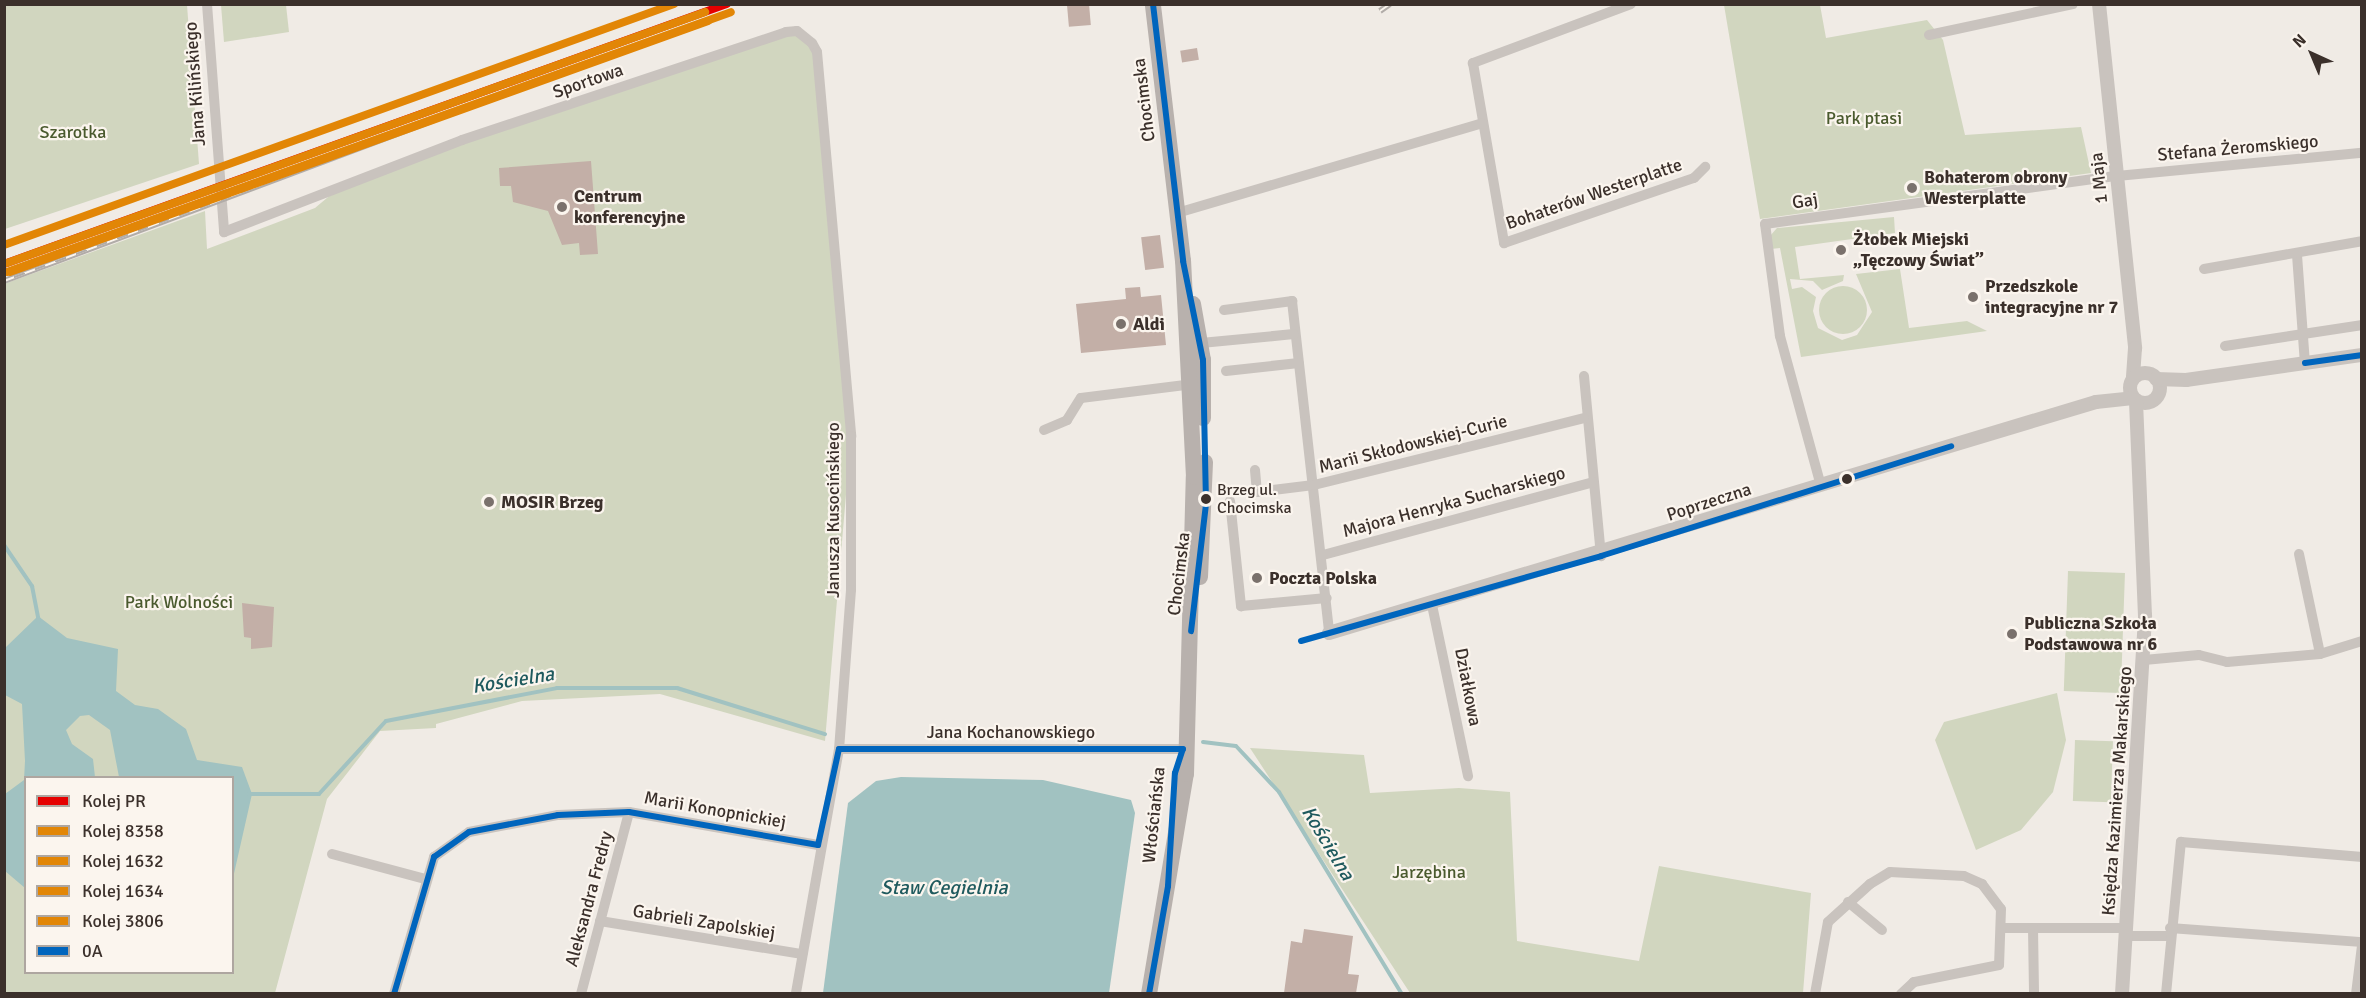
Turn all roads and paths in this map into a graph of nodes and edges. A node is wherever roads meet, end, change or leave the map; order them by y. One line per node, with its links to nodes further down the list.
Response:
1 (207, 4): 13 (street, Jana Kilińskiego)
2 (1153, 4): 12 (main road, Chocimska)
3 (1631, 4): 8 (street, Bohaterów Westerplatte)
4 (2073, 4): 7 (street)
5 (2099, 4): 11 (street, 1 Maja)
6 (797, 31): 13 (street, Sportowa); 52 (street, Janusza Kusocińskiego)
7 (1929, 35)
8 (1482, 123): 10 (street, Bohaterów Westerplatte); 12 (street)
9 (2361, 153): 11 (street, Stefana Żeromskiego)
10 (1705, 167)
11 (2117, 176): 24 (street, 1 Maja); 40 (street, Gaj)
12 (1177, 213): 16 (main road, Chocimska)
13 (224, 232)
14 (2361, 241): 15 (street)
15 (2297, 255): 17 (street); 21 (street)
16 (1183, 261): 22 (main road, Chocimska); 32 (main road, Chocimska)
17 (2204, 269)
18 (1224, 310): 20 (street, Marii Skłodowskiej-Curie)
19 (2361, 325): 21 (street)
20 (1294, 334): 22 (street); 26 (street, Marii Skłodowskiej-Curie)
21 (2303, 335): 23 (street); 27 (street)
22 (1201, 343): 32 (main road, Chocimska)
23 (2225, 346)
24 (2135, 348): 30 (street, 1 Maja); 33 (street, 1 Maja)
25 (2361, 355): 27 (street)
26 (1299, 363): 28 (street); 39 (street, Marii Skłodowskiej-Curie)
27 (2305, 363): 31 (street)
28 (1226, 370)
29 (1584, 376): 35 (street)
30 (2153, 376): 31 (street); 33 (street); 34 (street, 1 Maja)
31 (2186, 380): 34 (street)
32 (1196, 384): 36 (street); 47 (main road, Chocimska)
33 (2136, 393): 34 (street); 40 (street, Poprzeczna); 51 (street, Księdza Kazimierza Makarskiego)
34 (2160, 393)
35 (1584, 418): 38 (street); 39 (street, Marii Skłodowskiej-Curie)
36 (1044, 430)
37 (1255, 470): 39 (street)
38 (1593, 482): 43 (street, Majora Henryka Sucharskiego); 44 (street)
39 (1314, 485): 43 (street, Majora Henryka Sucharskiego)
40 (1821, 486): 44 (street, Poprzeczna)
41 (1230, 501): 45 (street)
42 (2299, 554): 50 (street)
43 (1323, 555): 45 (street, Majora Henryka Sucharskiego)
44 (1601, 556): 46 (street, Poprzeczna)
45 (1327, 598): 48 (street, Majora Henryka Sucharskiego)
46 (1432, 605): 48 (street, Poprzeczna); 54 (street, Działkowa)
47 (1191, 631): 53 (main road, Włościańska)
48 (1329, 633)
49 (2361, 641): 50 (street)
50 (2320, 654): 51 (street)
51 (2144, 660): 65 (street, Księdza Kazimierza Makarskiego)
52 (839, 749): 53 (street, Jana Kochanowskiego); 56 (street, Janusza Kusocińskiego)
53 (1183, 749): 73 (main road, Włościańska)
54 (1468, 776)
55 (629, 812): 56 (street, Marii Konopnickiej); 59 (street, Marii Konopnickiej); 61 (street, Aleksandra Fredry)
56 (818, 845): 68 (street, Janusza Kusocińskiego)
57 (332, 854): 59 (street)
58 (2361, 857): 66 (street)
59 (425, 879): 70 (street, Marii Konopnickiej)
60 (1848, 902): 62 (street); 64 (street); 74 (street)
61 (600, 921): 68 (street, Gabrieli Zapolskiej); 71 (street, Aleksandra Fredry)
62 (2002, 928): 63 (street); 69 (street)
63 (2033, 928): 65 (street); 75 (street)
64 (1882, 930)
65 (2126, 932): 66 (street, Księdza Kazimierza Makarskiego); 76 (street, Księdza Kazimierza Makarskiego)
66 (2169, 932): 67 (street, Księdza Kazimierza Makarskiego); 77 (street)
67 (2361, 944): 78 (street, Księdza Kazimierza Makarskiego)
68 (802, 954): 72 (street, Janusza Kusocińskiego)
69 (1903, 990)
70 (394, 993)
71 (581, 993)
72 (796, 993)
73 (1149, 993)
74 (1815, 993)
75 (2034, 993)
76 (2122, 993)
77 (2166, 993)
78 (2356, 993)

